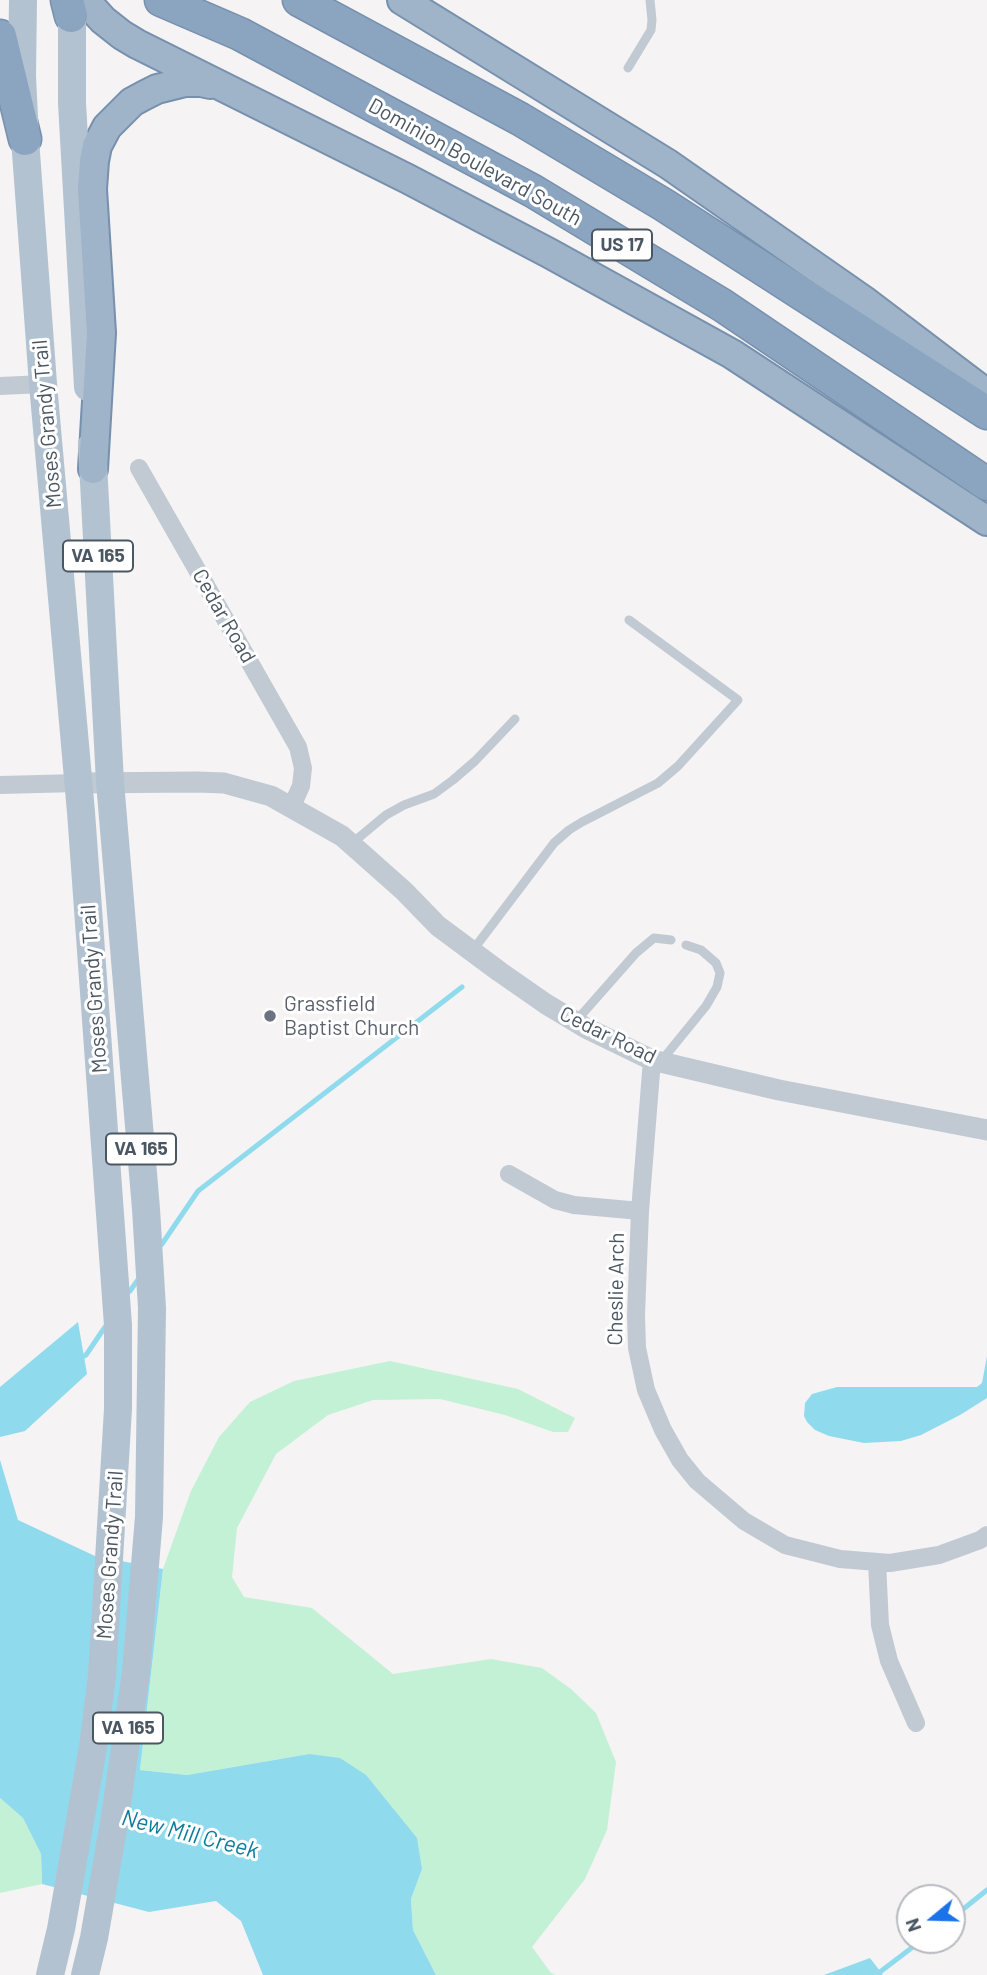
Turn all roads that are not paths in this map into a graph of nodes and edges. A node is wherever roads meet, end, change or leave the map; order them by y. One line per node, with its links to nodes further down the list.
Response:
1 (23, 0): 12 (main road, Moses Grandy Trail / VA 165)
2 (161, 0): 19 (highway, Dominion Boulevard South / US 17)
3 (299, 0): 16 (highway, US 17)
4 (390, 0): 8 (highway)
5 (402, 0): 8 (highway)
6 (650, 0): 10 (lane)
7 (74, 4): 11 (highway); 18 (main road, Moses Grandy Trail / VA 165)
8 (439, 23): 15 (highway)
9 (0, 36): 12 (highway)
10 (628, 68)
11 (227, 89): 18 (highway); 20 (highway)
12 (25, 139): 13 (main road, Moses Grandy Trail / VA 165)
13 (43, 384): 14 (street); 24 (main road, Moses Grandy Trail / VA 165)
14 (0, 386)
15 (987, 394)
16 (987, 413)
17 (139, 468): 26 (street, Cedar Road)
18 (93, 470): 23 (main road, Moses Grandy Trail / VA 165)
19 (987, 484)
20 (987, 521)
21 (629, 620): 30 (lane)
22 (515, 719): 27 (lane)
23 (110, 782): 24 (street, Cedar Road); 26 (street, Cedar Road); 40 (main road, Moses Grandy Trail / VA 165)
24 (78, 783): 25 (street); 39 (main road, Moses Grandy Trail / VA 165)
25 (0, 785)
26 (292, 806): 27 (street, Cedar Road)
27 (351, 844): 30 (street, Cedar Road)
28 (671, 940): 31 (lane)
29 (686, 945): 32 (lane)
30 (473, 950): 31 (street, Cedar Road)
31 (575, 1021): 32 (street, Cedar Road)
32 (656, 1060): 33 (street, Cedar Road); 35 (street, Cheslie Arch)
33 (987, 1130)
34 (509, 1174): 35 (street)
35 (640, 1211): 37 (street, Cheslie Arch)
36 (987, 1535): 37 (street, Cheslie Arch)
37 (877, 1562): 38 (street)
38 (916, 1723)
39 (50, 1975)
40 (85, 1975)

